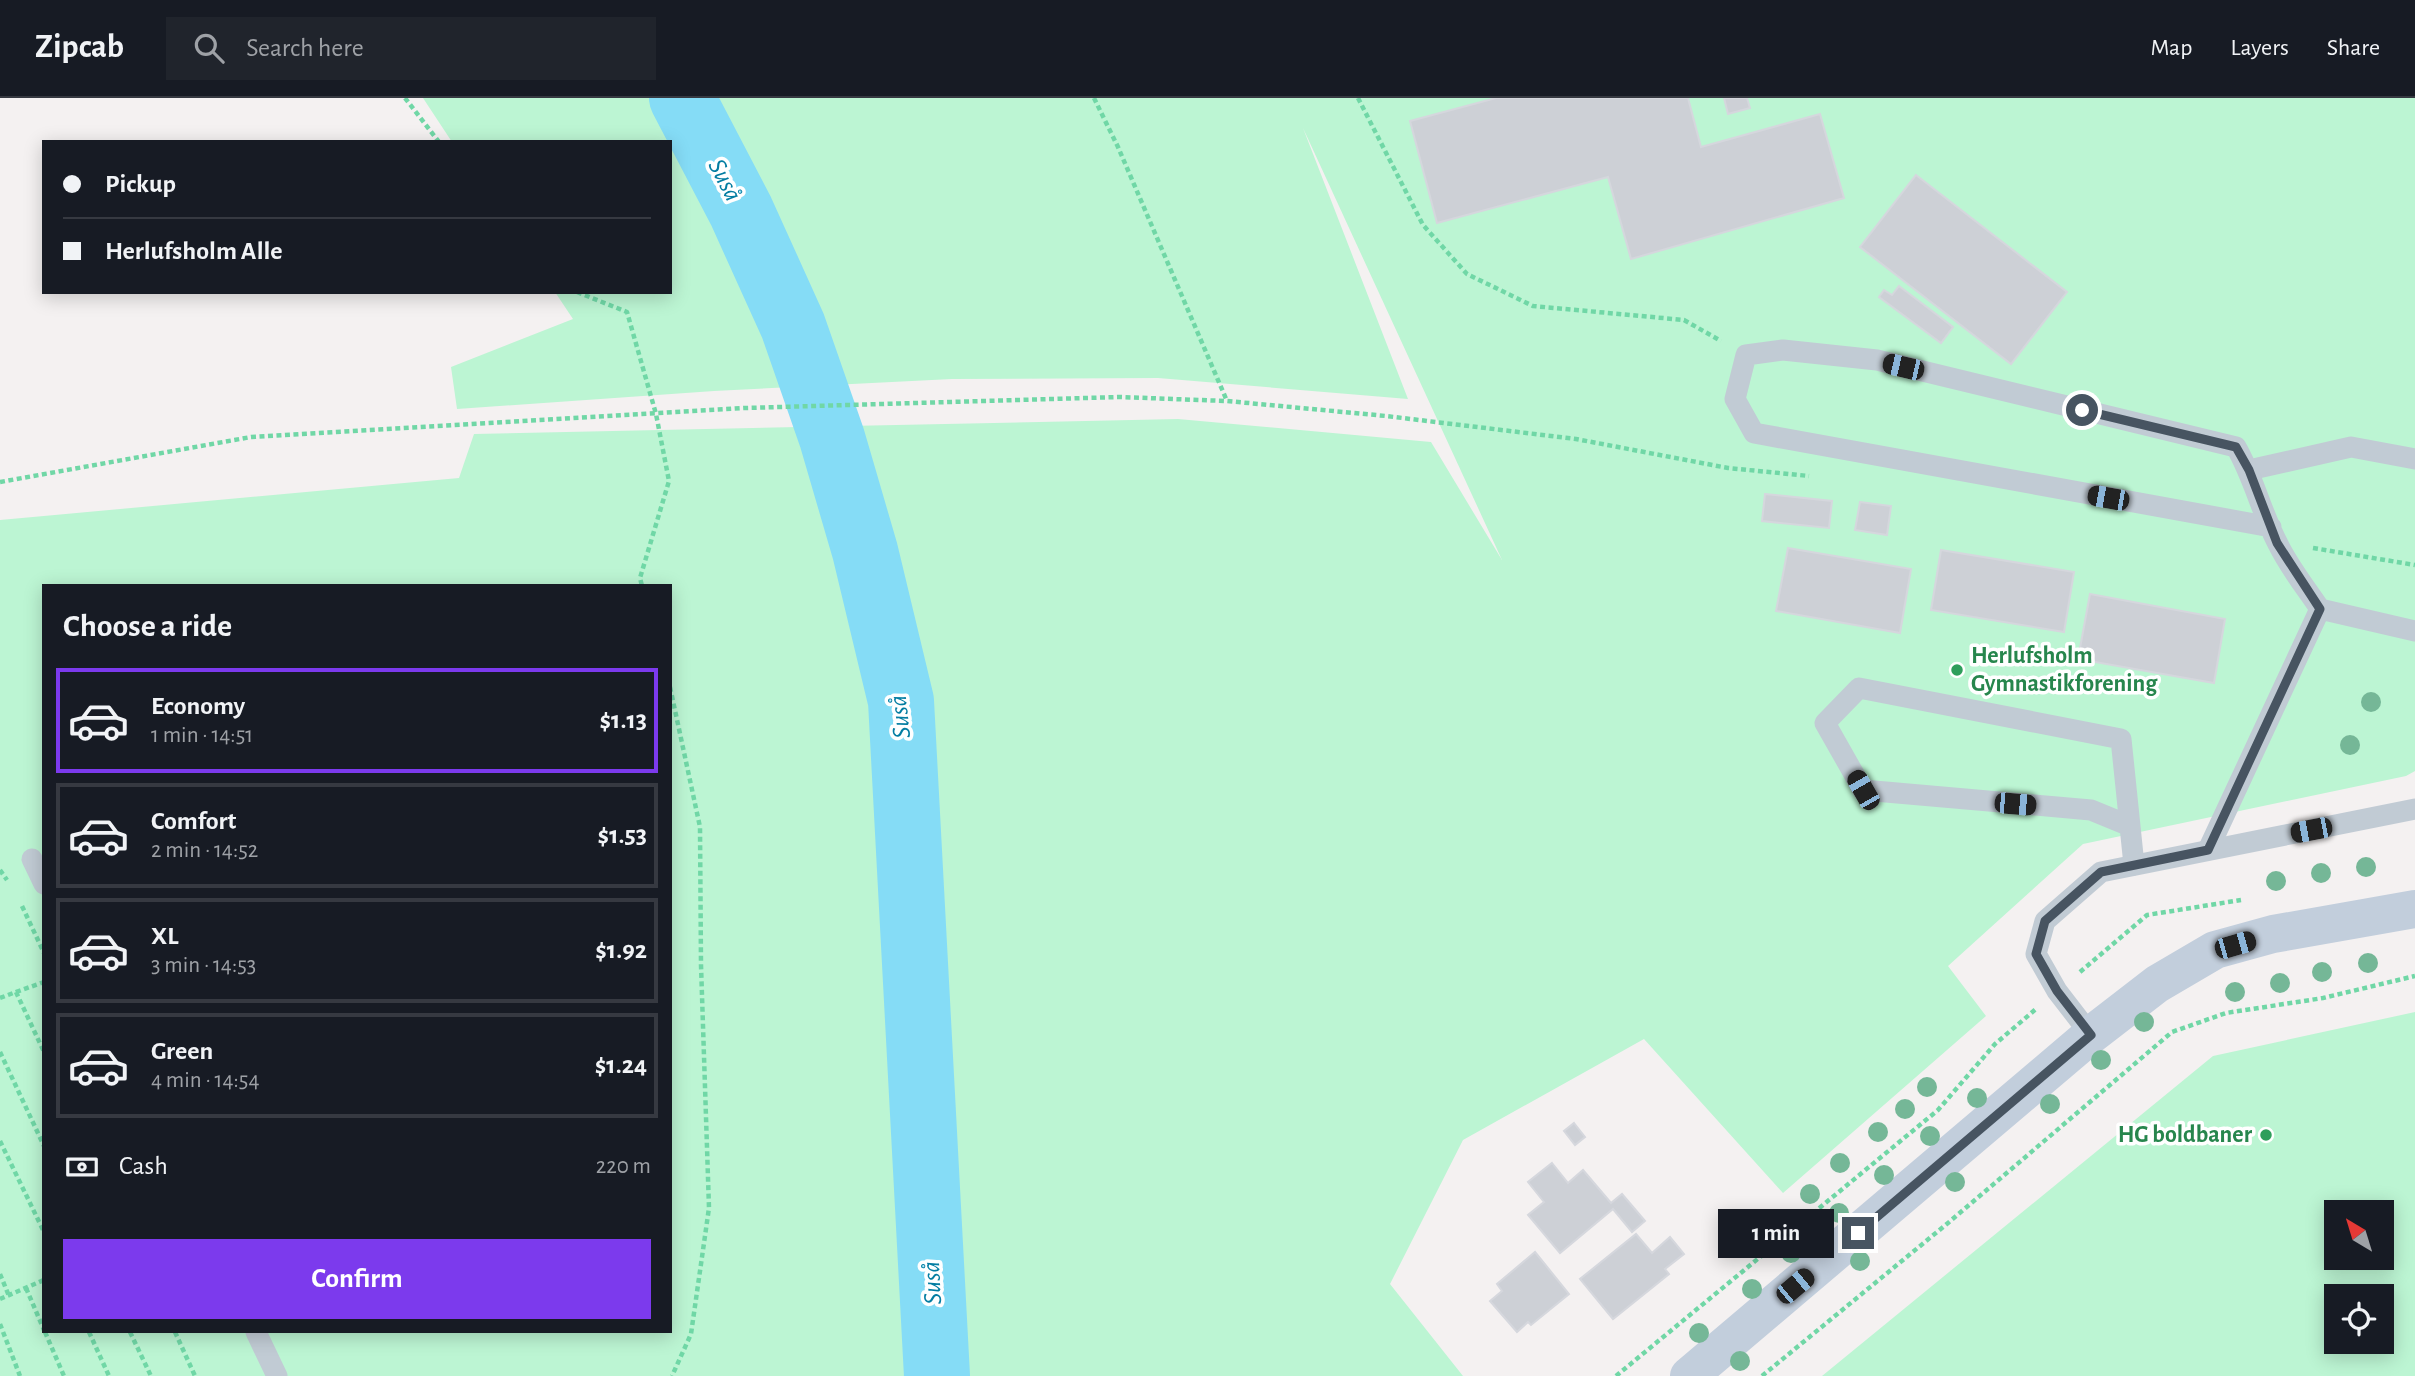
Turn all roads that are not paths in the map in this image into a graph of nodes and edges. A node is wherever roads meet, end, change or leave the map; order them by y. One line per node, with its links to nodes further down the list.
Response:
1 (2415, 459): 2 (lane)
2 (2249, 470): 3 (lane); 3 (lane)
3 (2274, 535): 4 (lane)
4 (2320, 609): 5 (lane); 8 (lane)
5 (2415, 631)
6 (2415, 809): 8 (lane)
7 (2130, 826): 7 (lane); 10 (lane)
8 (2208, 850): 10 (lane)
9 (32, 859): 11 (lane)
10 (2134, 865): 13 (lane)
11 (42, 880)
12 (2415, 909): 13 (street)
13 (2091, 1035): 16 (street)
14 (256, 1333): 15 (lane)
15 (277, 1376)
16 (1689, 1376)

